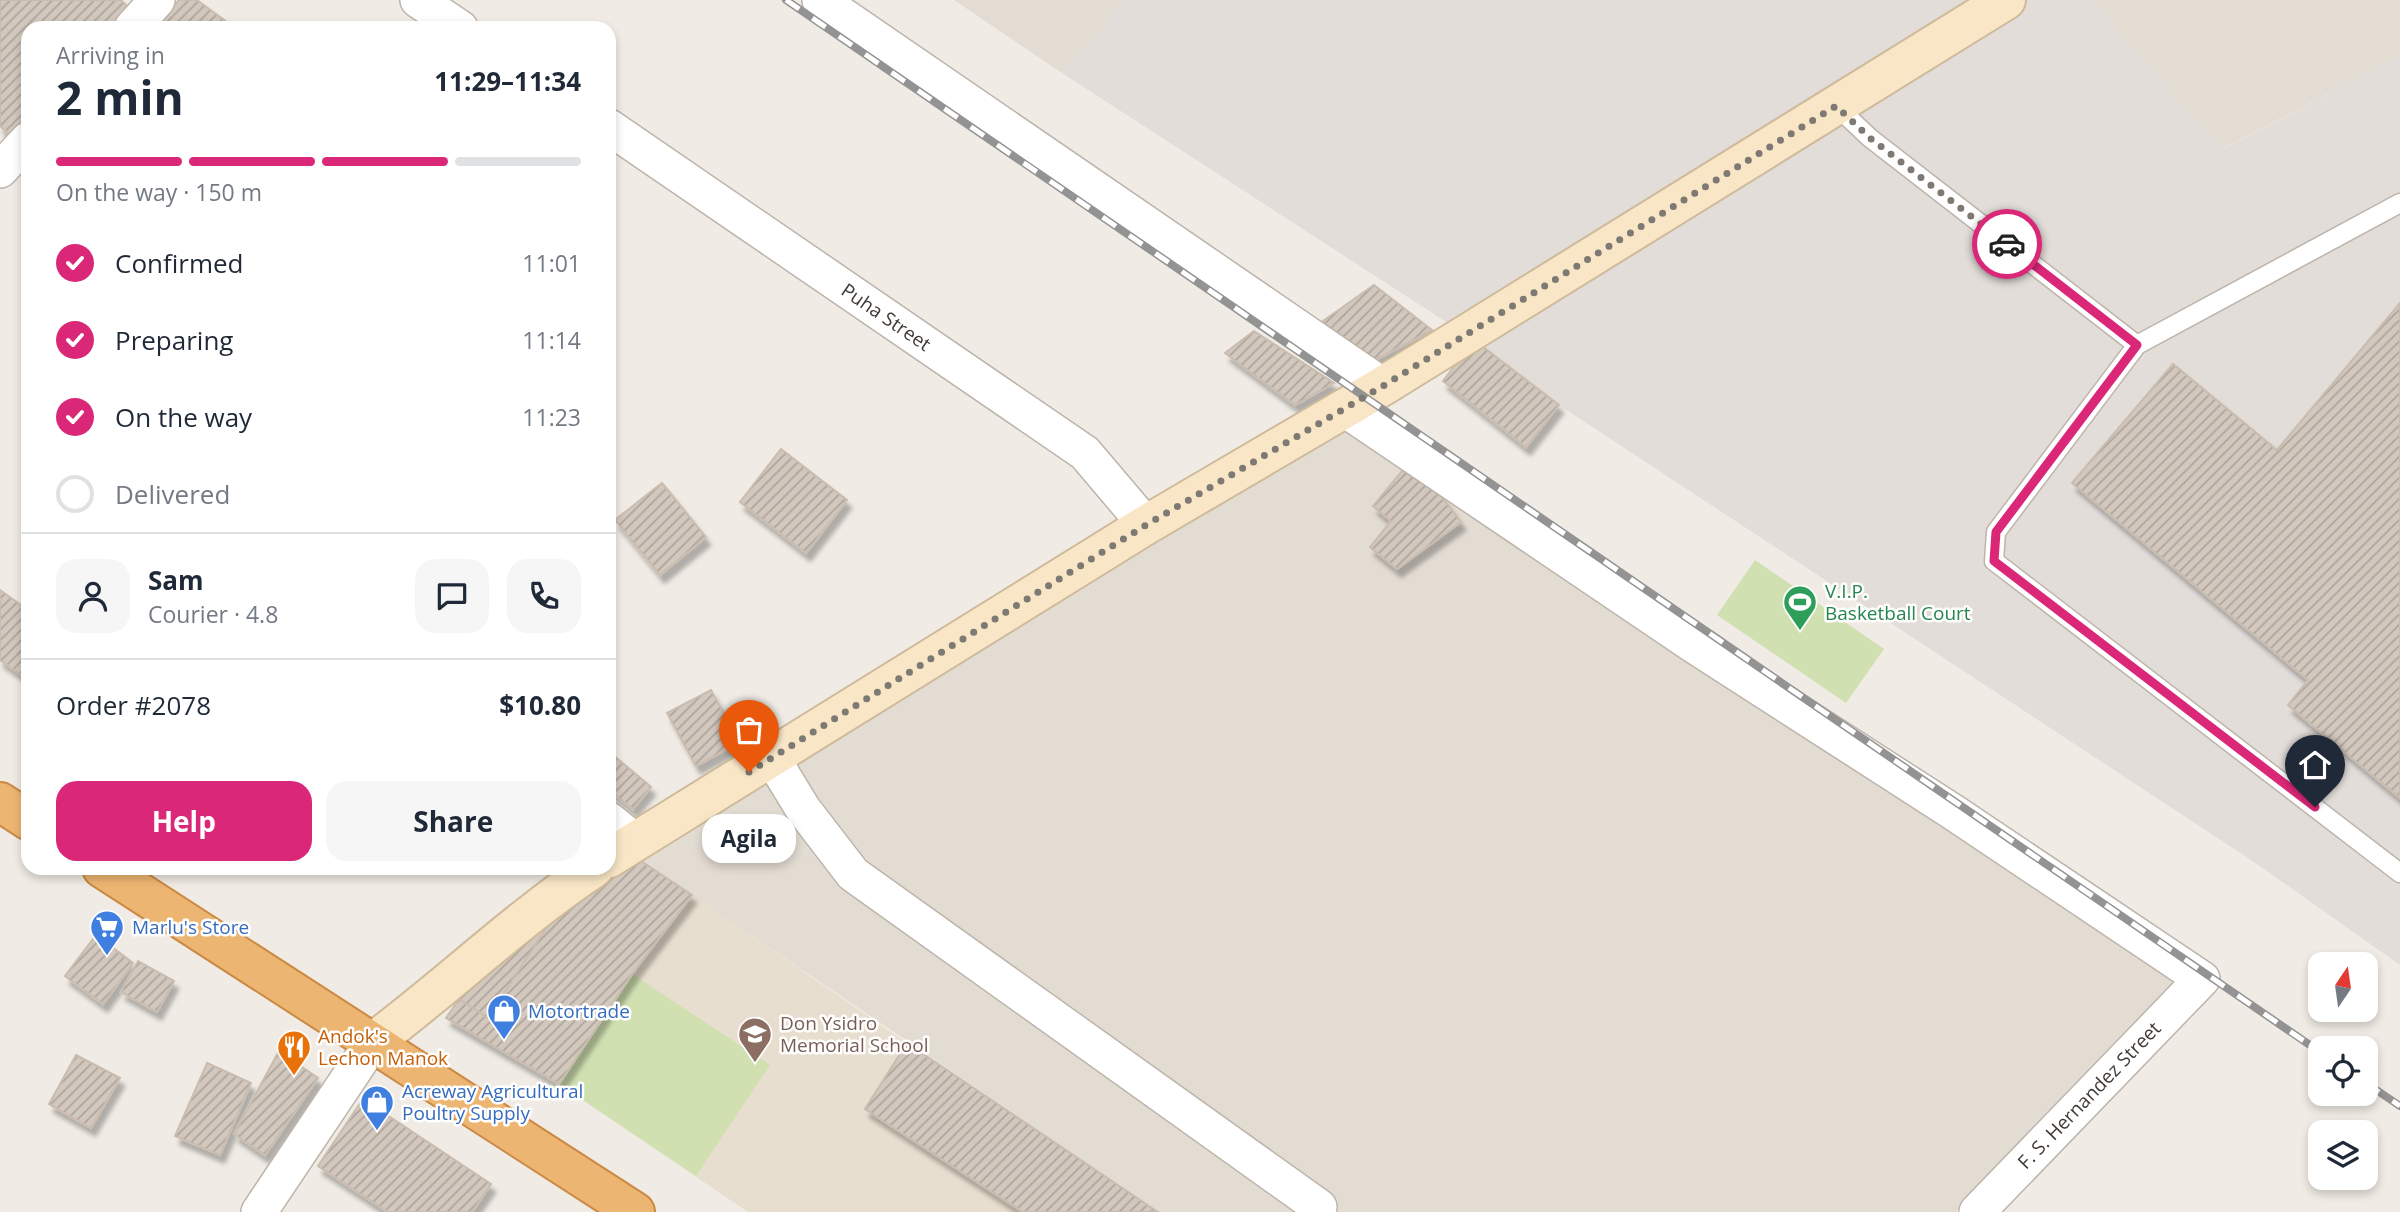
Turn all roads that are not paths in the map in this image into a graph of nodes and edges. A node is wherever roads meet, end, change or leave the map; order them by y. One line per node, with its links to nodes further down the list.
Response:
1 (157, 0): 5 (street)
2 (418, 0): 6 (street)
3 (820, 0): 13 (street)
4 (2006, 0): 7 (street)
5 (138, 21)
6 (450, 21)
7 (1836, 106): 12 (lane); 13 (street)
8 (616, 132): 15 (street, Puha Street)
9 (21, 148): 10 (street)
10 (0, 170)
11 (2400, 203): 12 (lane)
12 (2137, 345): 20 (lane)
13 (1383, 386): 14 (street)
14 (1343, 408): 15 (street); 27 (street, F. S. Hernandez Street)
15 (1146, 525): 16 (street)
16 (772, 758): 19 (street); 24 (street)
17 (0, 802): 18 (highway)
18 (21, 816)
19 (618, 840)
20 (2400, 873)
21 (113, 875): 23 (highway)
22 (583, 875): 23 (street)
23 (373, 1042): 25 (street); 26 (highway)
24 (1319, 1206)
25 (259, 1212)
26 (635, 1212)
27 (1977, 1212)

